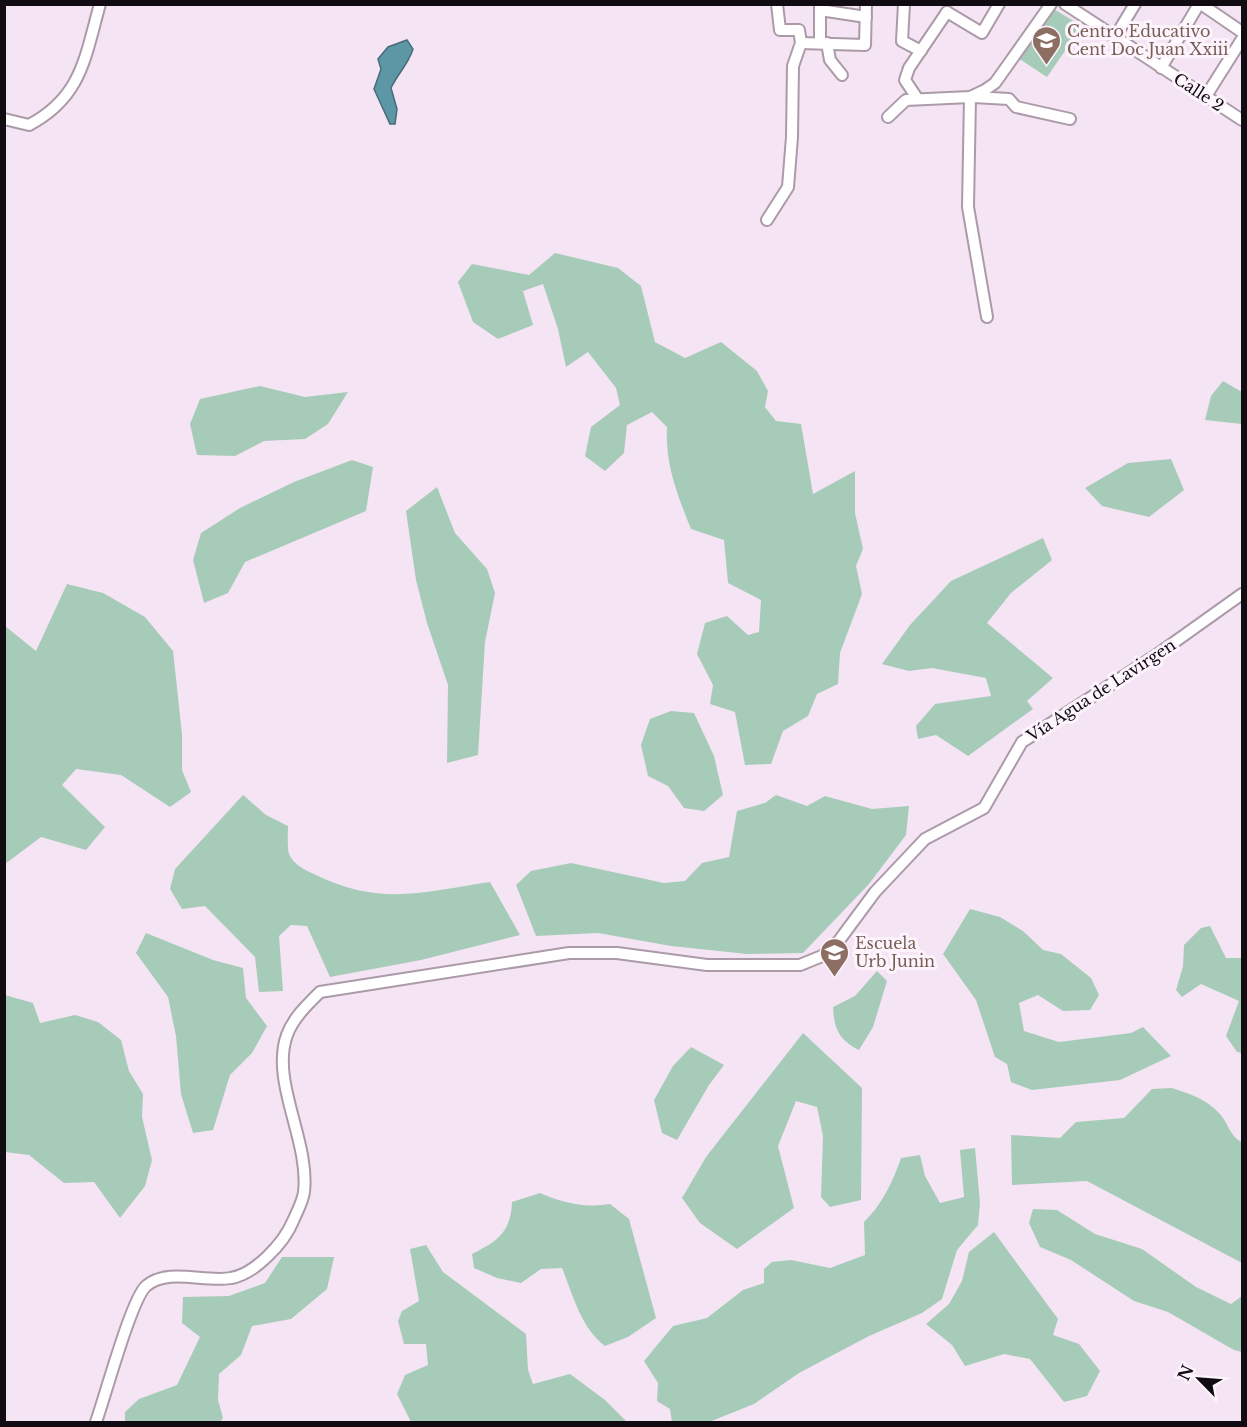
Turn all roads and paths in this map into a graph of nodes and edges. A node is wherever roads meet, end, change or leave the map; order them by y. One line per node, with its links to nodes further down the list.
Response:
1 (100, 4): 25 (street)
2 (777, 4): 16 (street)
3 (866, 4): 12 (street)
4 (904, 4): 18 (street)
5 (999, 4): 11 (street)
6 (1051, 4): 22 (street)
7 (1065, 4): 14 (street, Calle 2)
8 (1135, 4): 14 (street)
9 (1200, 4): 13 (street); 19 (street)
10 (820, 7): 12 (street); 17 (street)
11 (946, 8): 18 (street)
12 (866, 17): 17 (street)
13 (1242, 32)
14 (1115, 37): 19 (street, Calle 2)
15 (1242, 39): 21 (street)
16 (801, 43): 17 (street); 28 (street)
17 (824, 43): 20 (street)
18 (921, 51): 23 (street)
19 (1161, 68): 21 (street, Calle 2)
20 (842, 75)
21 (1206, 96): 27 (street, Calle 2)
22 (970, 97): 23 (street); 26 (street); 29 (street)
23 (916, 98): 24 (street)
24 (888, 117)
25 (4, 119)
26 (1070, 119)
27 (1242, 120)
28 (767, 220)
29 (987, 317)
30 (1242, 594): 31 (street, Vía Agua de Lavirgen)
31 (96, 1422)

